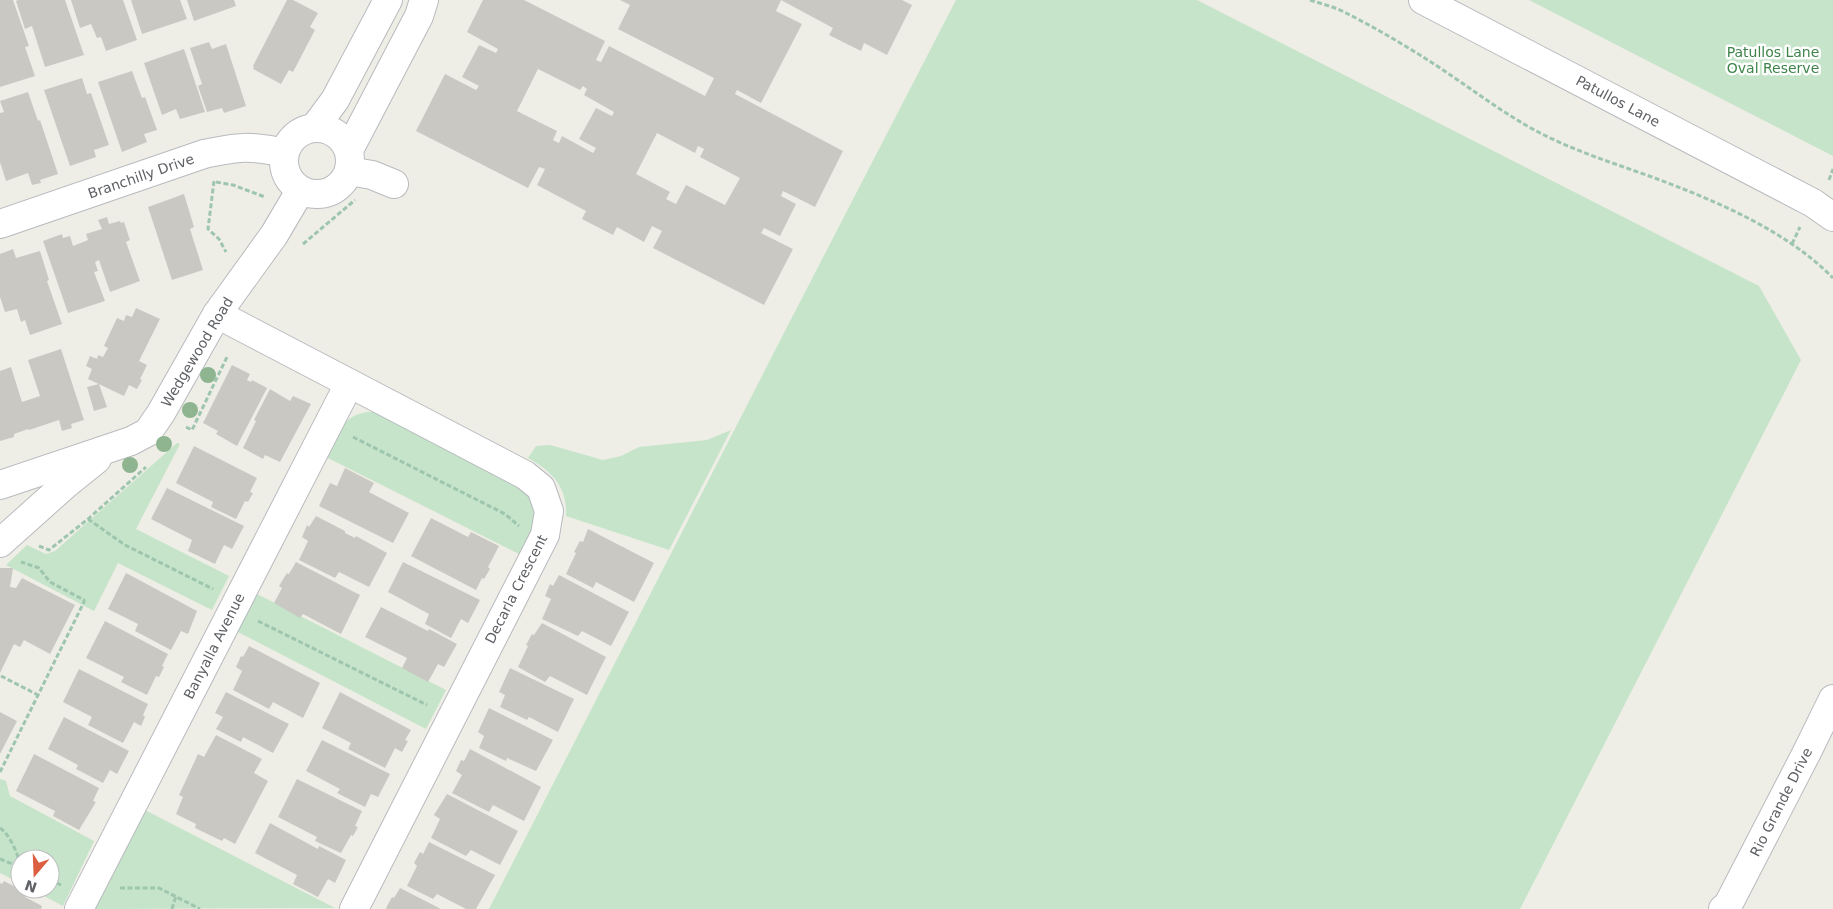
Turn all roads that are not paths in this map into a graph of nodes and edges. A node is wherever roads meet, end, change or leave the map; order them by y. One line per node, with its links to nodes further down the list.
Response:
1 (388, 0): 4 (street)
2 (424, 0): 6 (street)
3 (1423, 0): 9 (street, Patullos Lane)
4 (315, 128): 5 (street); 6 (street)
5 (284, 153): 8 (street); 10 (street, Branchilly Drive)
6 (352, 172): 7 (street); 8 (street)
7 (394, 184)
8 (300, 190): 11 (street, Wedgewood Road)
9 (1826, 209)
10 (0, 224)
11 (217, 314): 12 (street, Decarla Crescent); 13 (street, Wedgewood Road)
12 (349, 384): 18 (street, Banyalla Avenue); 19 (street, Decarla Crescent)
13 (112, 447): 14 (street, Wedgewood Road); 15 (street, Wedgewood Road)
14 (0, 485)
15 (8, 551)
16 (1833, 699): 17 (street, Rio Grande Drive)
17 (1726, 908)
18 (79, 909)
19 (354, 909)

